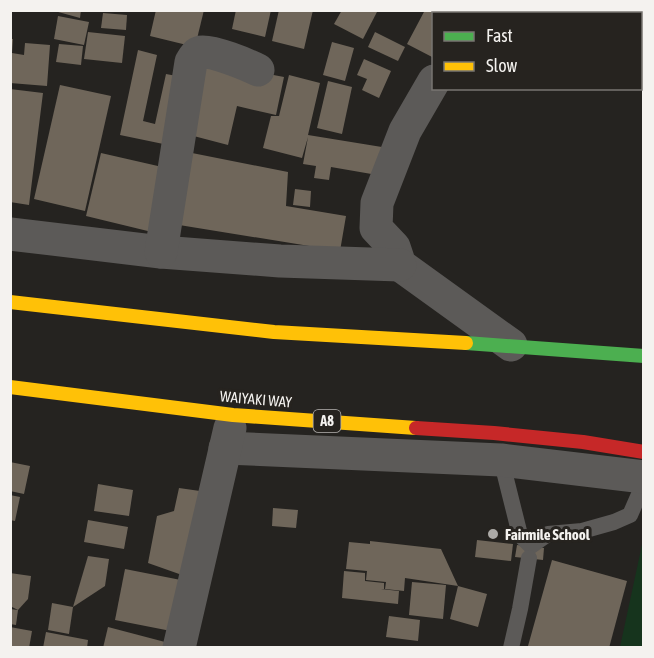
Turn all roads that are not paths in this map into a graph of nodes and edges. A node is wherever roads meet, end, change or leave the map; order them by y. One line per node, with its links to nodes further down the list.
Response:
1 (258, 70): 4 (street)
2 (432, 84): 5 (street)
3 (10, 234): 4 (street)
4 (161, 252): 5 (street)
5 (400, 265): 7 (street)
6 (10, 302): 7 (highway)
7 (511, 345): 8 (highway)
8 (644, 356)
9 (10, 387): 10 (highway, WAIYAKI WAY / A8)
10 (233, 415): 11 (highway, WAIYAKI WAY / A8); 12 (street)
11 (498, 447): 12 (street); 13 (highway, WAIYAKI WAY / A8); 14 (street); 15 (lane)
12 (225, 448): 17 (street)
13 (644, 452)
14 (644, 477)
15 (644, 483)
16 (529, 558): 18 (lane)
17 (179, 648)
18 (511, 648)

